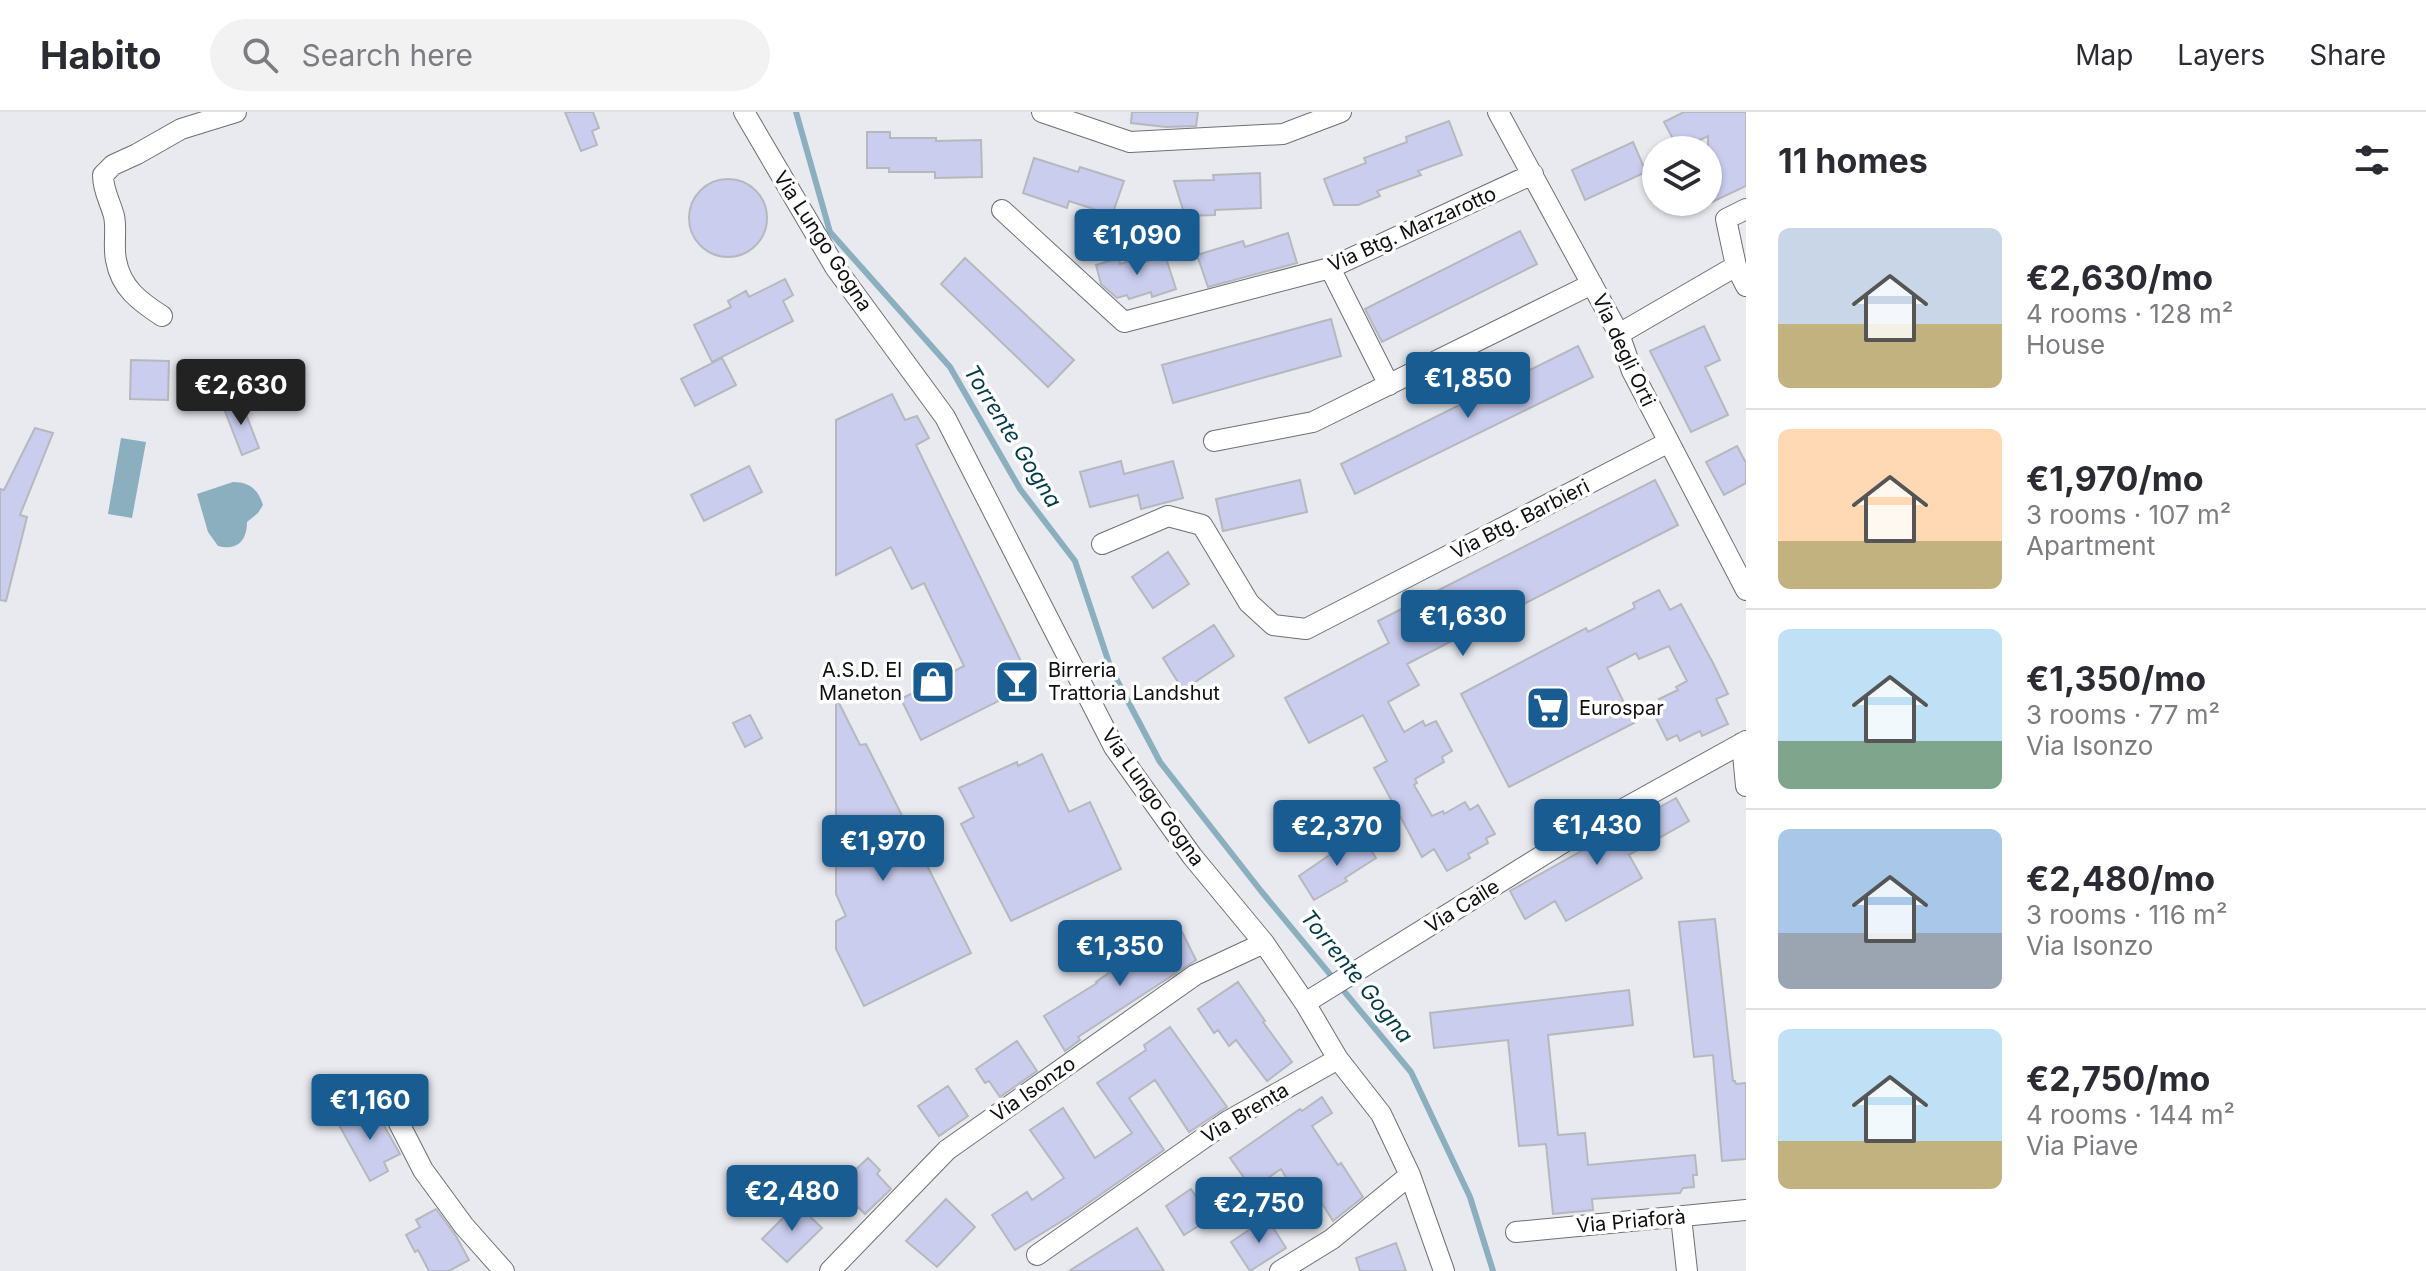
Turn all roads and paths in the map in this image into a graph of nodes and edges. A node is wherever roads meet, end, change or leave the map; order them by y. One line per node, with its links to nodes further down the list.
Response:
1 (236, 112): 13 (street)
2 (744, 112): 22 (street, Via Lungo Gogna)
3 (1042, 112): 4 (street)
4 (1341, 112)
5 (1504, 114): 6 (street, Via degli Orti)
6 (1533, 174): 10 (street, Via Btg. Marzarotto); 11 (street, Via degli Orti)
7 (1746, 209): 9 (street)
8 (1002, 210): 10 (street, Via Btg. Marzarotto)
9 (1736, 266): 12 (street); 14 (street)
10 (1330, 268): 15 (street)
11 (1592, 284): 14 (street, Via degli Orti); 15 (street)
12 (1746, 286)
13 (162, 316)
14 (1619, 334): 17 (street, Via degli Orti)
15 (1389, 385): 16 (street)
16 (1214, 441)
17 (1669, 442): 18 (street, Via Btg. Barbieri); 19 (street, Via degli Orti)
18 (1102, 544)
19 (1746, 590)
20 (1744, 742): 21 (street); 23 (street, Via Caile)
21 (1746, 786)
22 (1264, 943): 23 (street, Via Lungo Gogna); 32 (street, Via Isonzo)
23 (1312, 999): 24 (street, Via Lungo Gogna)
24 (1338, 1059): 26 (street, Via Lungo Gogna); 30 (street, Via Brenta)
25 (382, 1090): 31 (street)
26 (1410, 1175): 33 (street); 34 (street, Via Lungo Gogna)
27 (1746, 1210): 28 (street, Via Priaforà)
28 (1681, 1217): 29 (street, Via Priaforà); 35 (street)
29 (1516, 1232)
30 (1037, 1255)
31 (504, 1271)
32 (830, 1271)
33 (1280, 1271)
34 (1444, 1271)
35 (1687, 1271)

